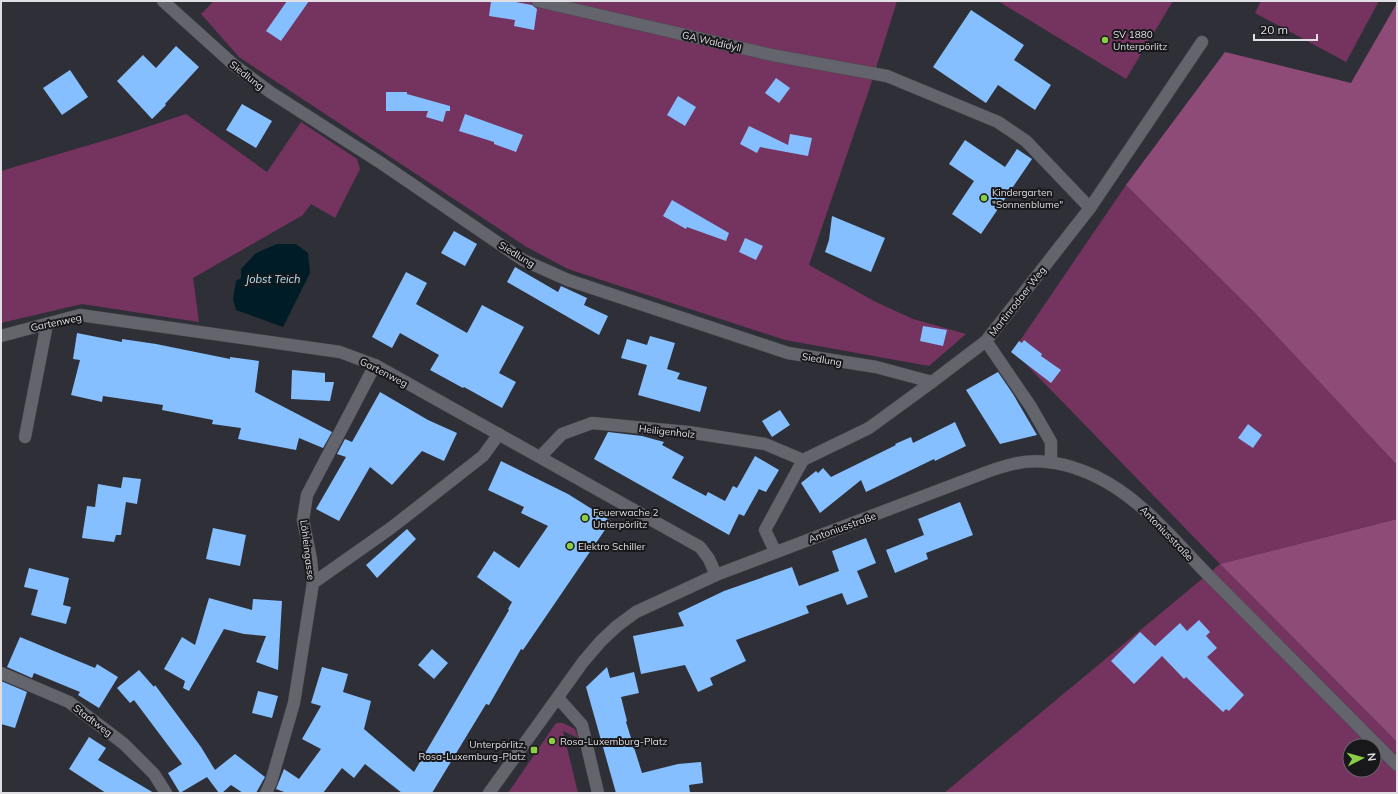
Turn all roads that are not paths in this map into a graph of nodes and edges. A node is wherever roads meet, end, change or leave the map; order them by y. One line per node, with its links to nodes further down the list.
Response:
1 (162, 1): 9 (street, Siedlung)
2 (538, 1): 4 (street, GA Waldidyll)
3 (1202, 42): 4 (street, Martinrodaer Weg)
4 (1090, 208): 7 (street, Martinrodaer Weg)
5 (47, 324): 6 (street, Gartenweg); 8 (street, Gartenweg); 11 (street)
6 (1, 336)
7 (986, 341): 9 (street); 14 (street, Martinrodaer Weg)
8 (375, 365): 10 (street, Gartenweg); 17 (street, Löhleingasse)
9 (932, 382): 13 (street)
10 (499, 434): 12 (street, Gartenweg); 17 (street)
11 (25, 437)
12 (540, 457): 13 (street, Heiligenholz); 16 (street, Gartenweg)
13 (803, 460): 15 (street)
14 (1051, 462): 15 (street, Antoniusstraße); 20 (street, Antoniusstraße)
15 (775, 551): 16 (street, Antoniusstraße)
16 (716, 574): 19 (street)
17 (313, 583): 22 (street, Löhleingasse)
18 (1, 673): 21 (street, Stadtweg)
19 (558, 698): 23 (street); 24 (street)
20 (1397, 765)
21 (166, 793)
22 (266, 793)
23 (489, 793)
24 (598, 793)

